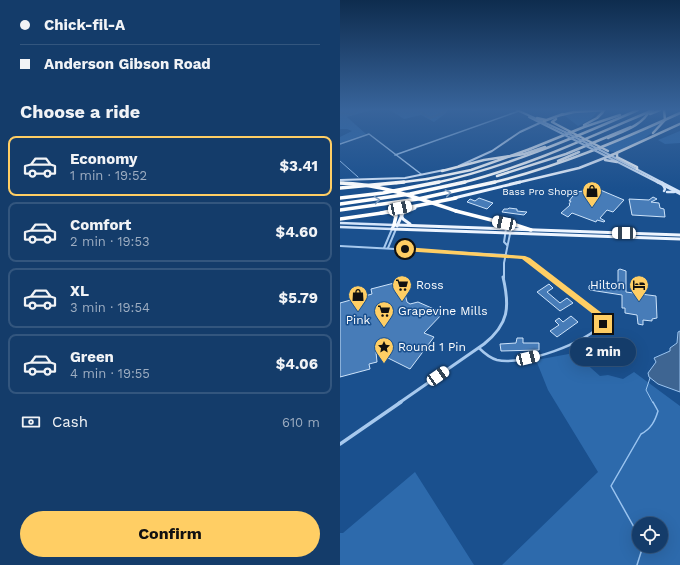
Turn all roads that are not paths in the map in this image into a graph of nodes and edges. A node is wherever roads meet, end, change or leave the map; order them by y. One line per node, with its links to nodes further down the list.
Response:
1 (362, 136): 20 (street)
2 (372, 136): 22 (street)
3 (447, 136): 22 (street)
4 (514, 136): 27 (main road)
5 (557, 136): 30 (highway, bridge)
6 (568, 136): 23 (main road, bridge)
7 (575, 136): 23 (main road, bridge)
8 (576, 136): 17 (highway)
9 (577, 136): 21 (highway, bridge)
10 (593, 136): 18 (highway)
11 (594, 136): 18 (highway)
12 (611, 136): 16 (highway, bridge)
13 (625, 136): 29 (highway)
14 (649, 136): 19 (highway, bridge)
15 (653, 136): 19 (highway)
16 (607, 138): 29 (highway); 32 (highway)
17 (570, 139): 27 (highway); 34 (highway)
18 (587, 139): 32 (highway)
19 (641, 142): 21 (highway)
20 (340, 144)
21 (619, 152): 23 (highway); 26 (highway)
22 (395, 155): 28 (street)
23 (610, 156): 24 (main road); 25 (main road); 26 (main road)
24 (598, 161): 25 (main road); 35 (main road)
25 (618, 162): 31 (main road)
26 (637, 169): 33 (main road)
27 (442, 171): 28 (main road)
28 (422, 175): 30 (main road)
29 (520, 175): 37 (highway, one-way to 29)
30 (340, 184): 41 (highway, bridge)
31 (663, 185): 33 (main road); 33 (main road)
32 (444, 187): 36 (highway, one-way to 32)
33 (679, 193)
34 (340, 198)
35 (456, 198): 38 (highway); 39 (main road)
36 (340, 204)
37 (340, 210)
38 (381, 213): 40 (highway); 43 (highway)
39 (401, 215): 43 (main road); 44 (main road)
40 (340, 219)
41 (487, 219): 47 (highway); 49 (highway)
42 (340, 223): 43 (main road)
43 (396, 225): 44 (main road); 46 (main road)
44 (412, 225): 48 (main road)
45 (340, 227): 46 (main road)
46 (394, 229): 48 (main road); 57 (street); 58 (street)
47 (531, 230): 49 (main road); 50 (main road)
48 (506, 231): 49 (main road); 55 (street)
49 (511, 231): 52 (main road); 55 (street)
50 (562, 231): 51 (main road); 52 (main road)
51 (609, 232): 53 (main road); 54 (main road)
52 (539, 234): 53 (main road)
53 (565, 235): 54 (main road)
54 (680, 237)
55 (507, 244): 59 (street)
56 (340, 246): 57 (street)
57 (384, 248): 58 (street)
58 (388, 248): 59 (street)
59 (505, 255): 60 (street); 60 (street)
60 (478, 348): 61 (street)
61 (340, 444)

